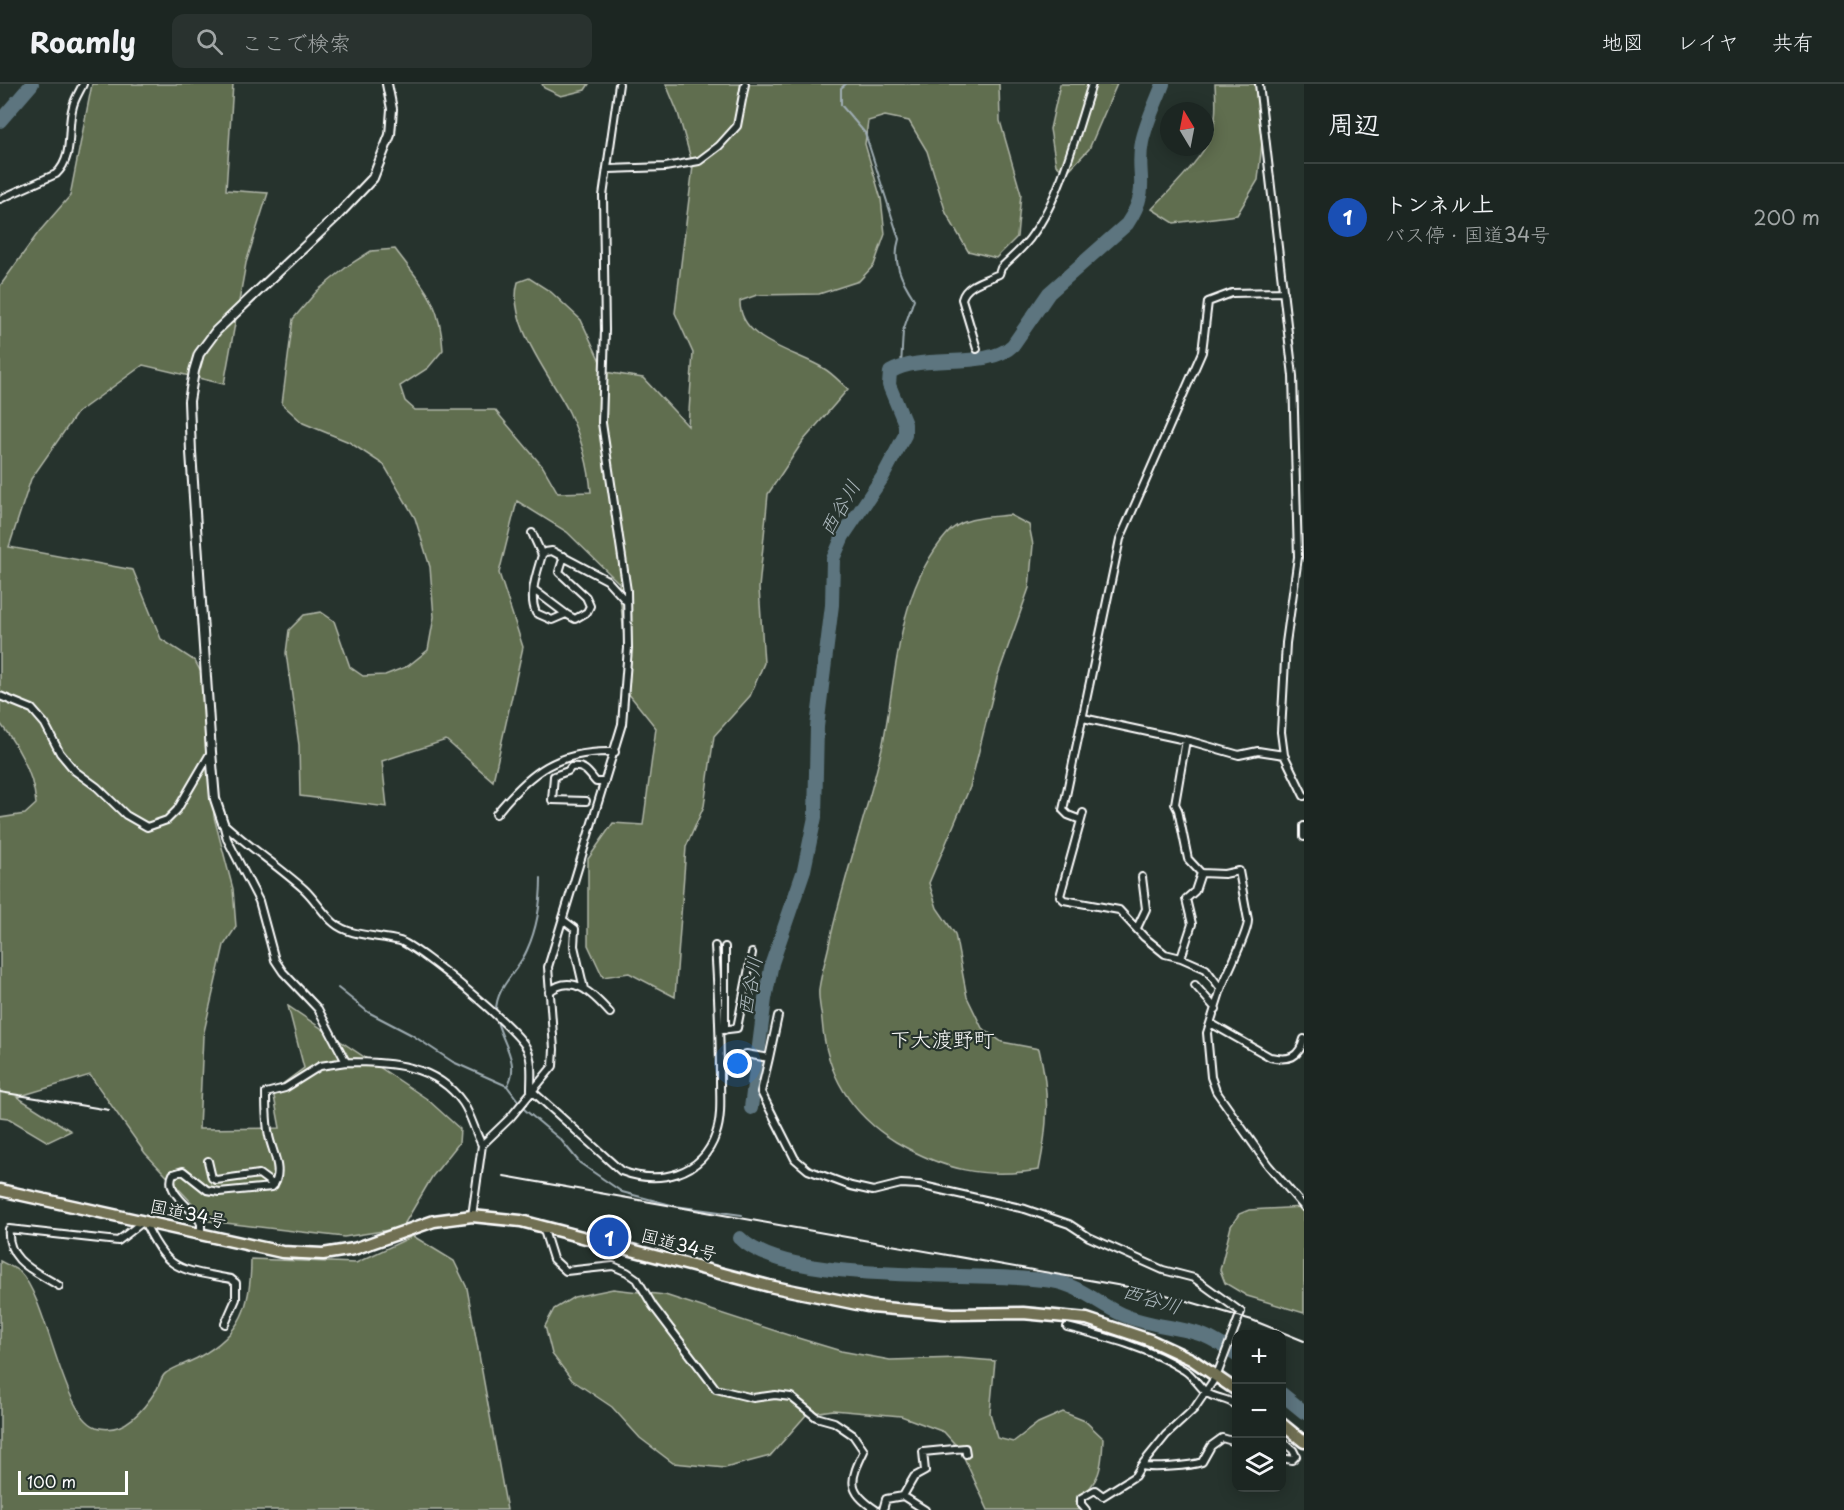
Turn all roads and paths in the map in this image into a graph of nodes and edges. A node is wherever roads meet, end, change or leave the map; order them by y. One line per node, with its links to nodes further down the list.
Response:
1 (83, 84): 8 (street)
2 (387, 84): 20 (street)
3 (619, 84): 7 (street)
4 (745, 84): 7 (street)
5 (1092, 84): 10 (street)
6 (1259, 84): 9 (street)
7 (609, 169): 15 (street)
8 (2, 198)
9 (1284, 292): 18 (street); 22 (street)
10 (977, 349)
11 (532, 533): 12 (street)
12 (542, 555): 13 (street); 14 (street)
13 (564, 556): 15 (street); 16 (street)
14 (532, 595): 16 (street); 16 (street)
15 (626, 601): 21 (street)
16 (566, 614)
17 (0, 696): 20 (street)
18 (1083, 718): 19 (street); 33 (street)
19 (1186, 740): 22 (street); 30 (street)
20 (211, 752): 27 (street)
21 (615, 752): 23 (street); 26 (street)
22 (1284, 755): 24 (street)
23 (605, 782): 25 (street); 32 (street)
24 (1304, 796)
25 (586, 801)
26 (496, 814)
27 (223, 823): 49 (street); 51 (street)
28 (1304, 826): 29 (street)
29 (1304, 837)
30 (1201, 873): 37 (street); 40 (street)
31 (1142, 878): 33 (street)
32 (563, 920): 39 (street); 41 (street)
33 (1137, 928): 37 (street)
34 (715, 945): 46 (street)
35 (725, 947): 46 (street)
36 (752, 953): 46 (street)
37 (1181, 958): 40 (street)
38 (1196, 986): 42 (street)
39 (584, 989): 41 (street); 43 (street)
40 (1221, 989): 42 (street)
41 (549, 992): 51 (street)
42 (1216, 1009): 45 (street)
43 (610, 1013)
44 (778, 1016): 48 (street)
45 (1212, 1024): 47 (street); 56 (street)
46 (723, 1030): 50 (street)
47 (1304, 1039)
48 (767, 1057): 50 (street); 64 (street)
49 (346, 1062): 52 (street); 54 (street)
50 (720, 1067): 51 (street)
51 (531, 1090): 52 (street)
52 (482, 1145): 57 (street)
53 (208, 1161): 54 (street)
54 (274, 1185): 60 (street)
55 (0, 1190): 58 (highway, 国道34号)
56 (1304, 1207)
57 (472, 1216): 59 (highway, 国道34号); 60 (highway, 国道34号)
58 (144, 1221): 60 (highway, 国道34号); 61 (street); 62 (street)
59 (543, 1227): 64 (highway, 国道34号); 77 (street)
60 (201, 1234)
61 (59, 1286)
62 (225, 1324)
63 (1067, 1327): 66 (street)
64 (1217, 1375): 65 (highway, 国道34号); 66 (street)
65 (1232, 1387)
66 (1206, 1392): 67 (street); 74 (street)
67 (1232, 1403)
68 (1286, 1428): 71 (highway)
69 (964, 1440): 75 (street)
70 (1232, 1441): 74 (street)
71 (1304, 1442)
72 (1286, 1445): 73 (street)
73 (1286, 1459)
74 (1141, 1466): 80 (street)
75 (903, 1496): 76 (street); 78 (street)
76 (913, 1507): 79 (street)
77 (876, 1510)
78 (883, 1510)
79 (925, 1510)
80 (1086, 1510)

